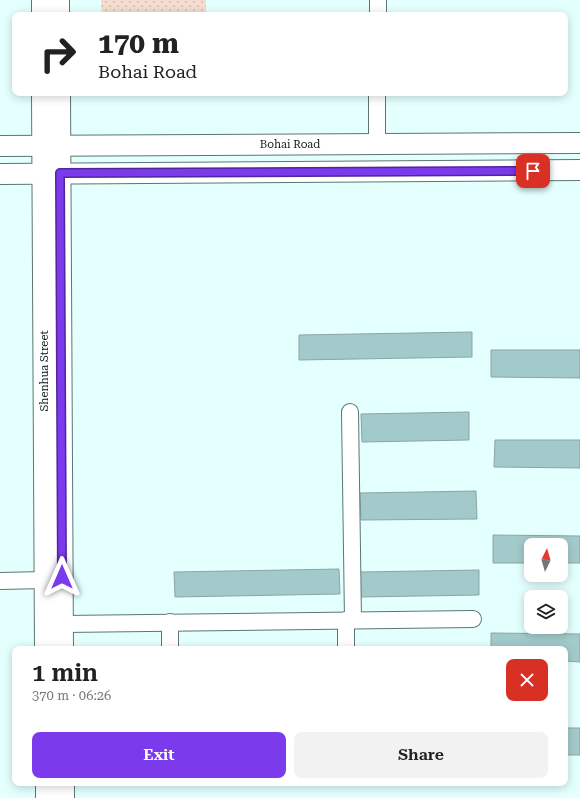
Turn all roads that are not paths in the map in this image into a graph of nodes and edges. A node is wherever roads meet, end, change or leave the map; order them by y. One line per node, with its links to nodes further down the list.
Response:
1 (42, 0): 4 (main road)
2 (59, 0): 5 (main road)
3 (378, 0): 6 (lane)
4 (42, 12)
5 (59, 12)
6 (378, 12)
7 (43, 96): 13 (main road, Shenhua Street)
8 (59, 96): 13 (main road, Shenhua Street)
9 (377, 96): 11 (lane)
10 (580, 142): 11 (main road, Bohai Road)
11 (377, 144): 13 (main road, Bohai Road)
12 (0, 146): 13 (main road, Bohai Road)
13 (51, 146): 15 (main road, Shenhua Street)
14 (580, 170): 15 (main road)
15 (52, 173): 16 (main road); 19 (main road, Shenhua Street); 23 (main road, Shenhua Street)
16 (0, 174)
17 (350, 412): 21 (lane)
18 (0, 580): 19 (lane)
19 (45, 580): 24 (main road, Shenhua Street)
20 (473, 619): 21 (lane)
21 (349, 620): 22 (lane); 27 (lane)
22 (170, 622): 23 (lane); 26 (lane)
23 (63, 624): 25 (main road, Shenhua Street)
24 (45, 646)
25 (63, 646)
26 (170, 646)
27 (346, 646)
28 (46, 786): 30 (main road)
29 (64, 786): 31 (main road)
30 (46, 798)
31 (64, 798)

